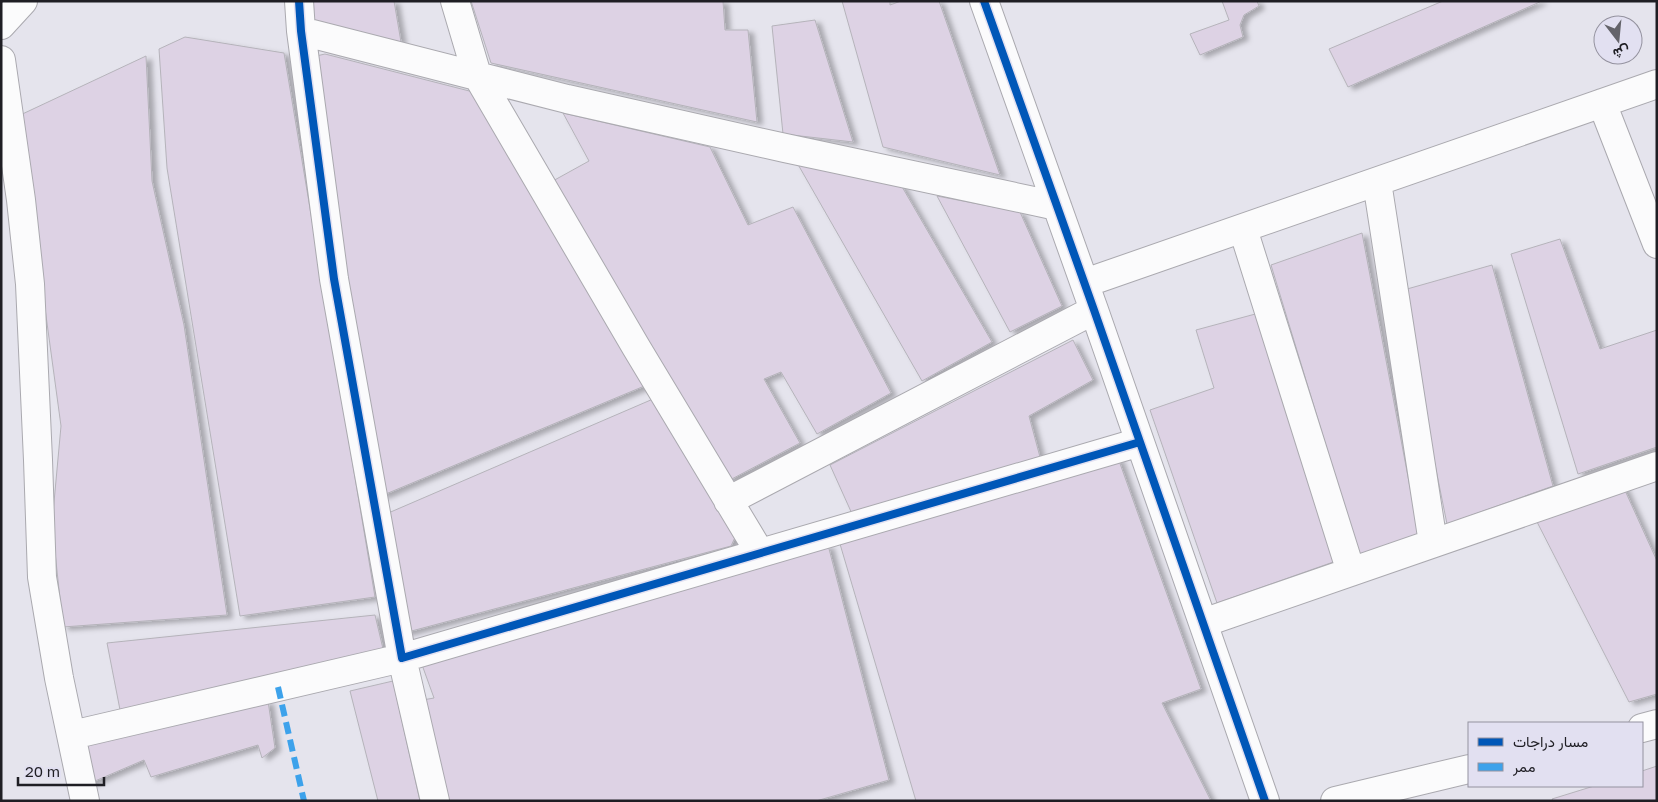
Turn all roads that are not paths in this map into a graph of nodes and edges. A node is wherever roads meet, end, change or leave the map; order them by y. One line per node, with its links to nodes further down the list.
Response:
1 (23, 1): 5 (street)
2 (299, 1): 6 (street)
3 (455, 1): 8 (street)
4 (984, 1): 12 (street)
5 (1, 25)
6 (301, 31): 8 (street); 24 (street)
7 (1, 60): 27 (street)
8 (477, 75): 12 (street); 19 (street)
9 (1657, 84): 10 (street)
10 (1602, 103): 11 (street); 14 (street)
11 (1377, 182): 13 (street); 20 (street)
12 (1056, 206): 15 (street)
13 (1243, 228): 15 (street); 22 (street)
14 (1657, 244)
15 (1085, 284): 16 (street)
16 (1094, 310): 17 (street); 19 (street)
17 (1140, 442): 21 (street); 23 (street)
18 (1657, 466): 20 (street)
19 (728, 501): 21 (street)
20 (1433, 544): 22 (street)
21 (760, 553): 24 (street)
22 (1351, 572): 23 (street)
23 (1203, 623): 31 (street)
24 (402, 658): 27 (street); 30 (street)
25 (1657, 724): 26 (street)
26 (1643, 728)
27 (72, 735): 29 (street)
28 (1468, 769): 32 (street)
29 (85, 801)
30 (435, 801)
31 (1265, 801)
32 (1336, 801)

